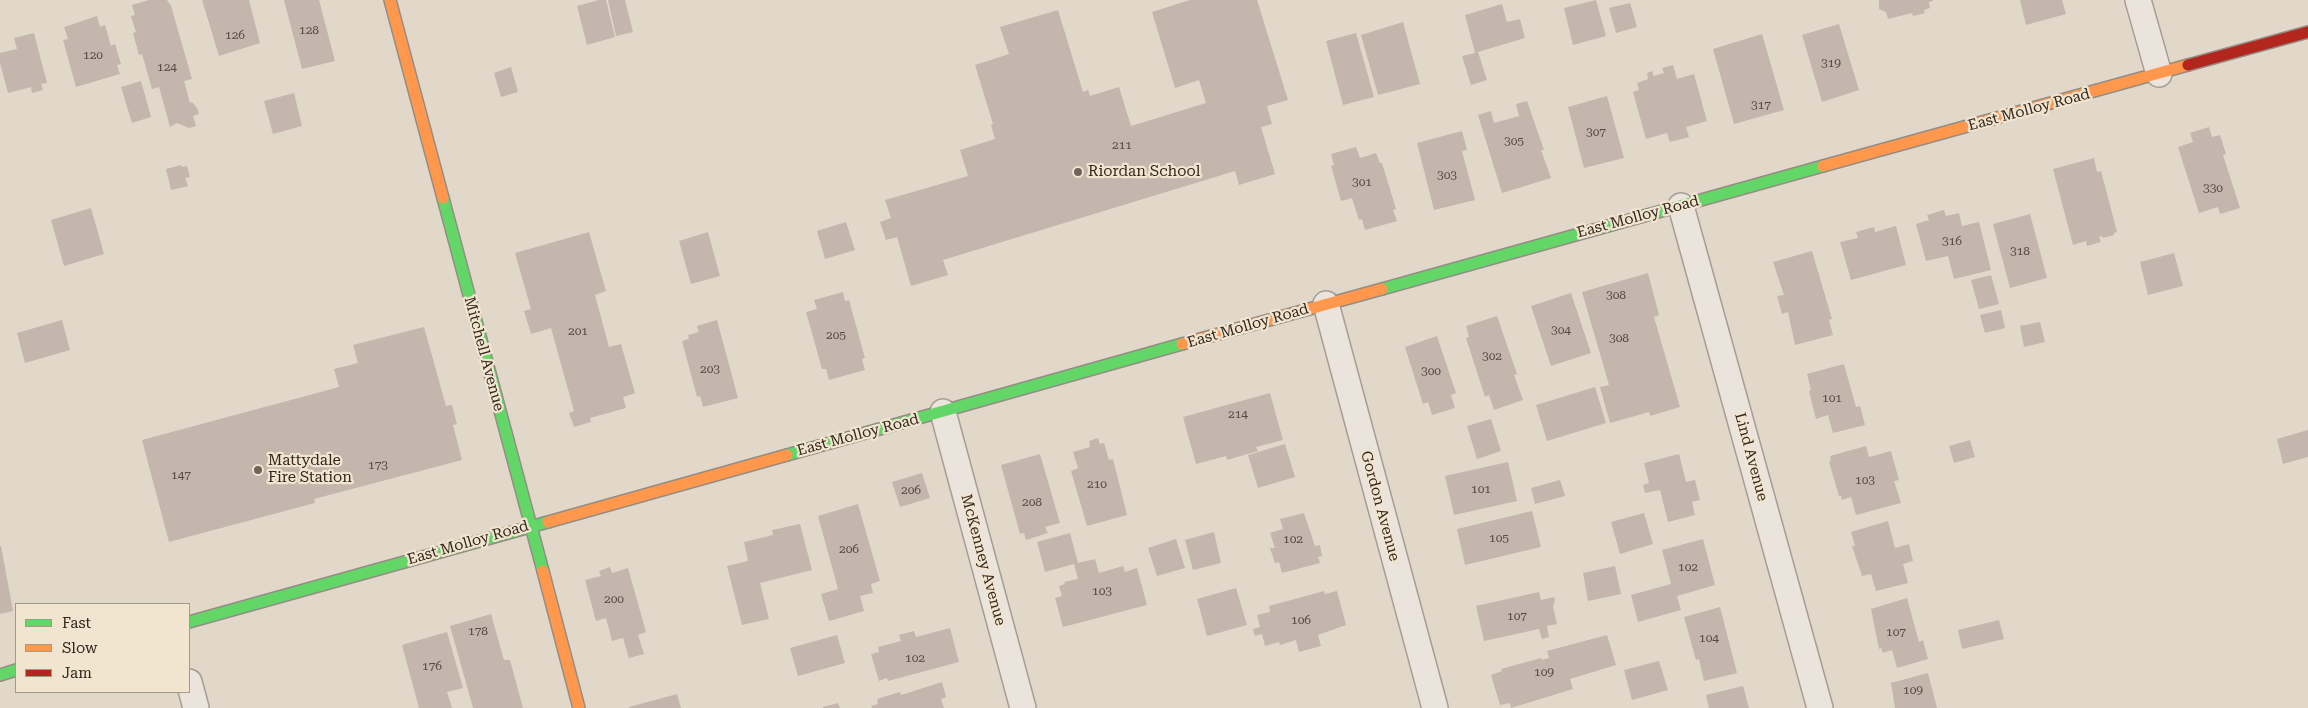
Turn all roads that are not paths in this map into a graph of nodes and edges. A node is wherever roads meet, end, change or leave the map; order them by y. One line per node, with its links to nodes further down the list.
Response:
1 (390, 0): 8 (street, Mitchell Avenue)
2 (2138, 0): 4 (street)
3 (2308, 32): 4 (street, East Molloy Road)
4 (2158, 74): 5 (street, East Molloy Road)
5 (1681, 206): 6 (street, East Molloy Road); 17 (street, Lind Avenue)
6 (1326, 304): 7 (street, East Molloy Road); 16 (street, Gordon Avenue)
7 (943, 412): 8 (street, East Molloy Road); 15 (street, McKenney Avenue)
8 (530, 526): 9 (street, East Molloy Road); 14 (street, Mitchell Avenue)
9 (190, 622)
10 (15, 670): 11 (street)
11 (0, 675)
12 (190, 686): 13 (street)
13 (196, 708)
14 (579, 708)
15 (1023, 708)
16 (1434, 708)
17 (1820, 708)

